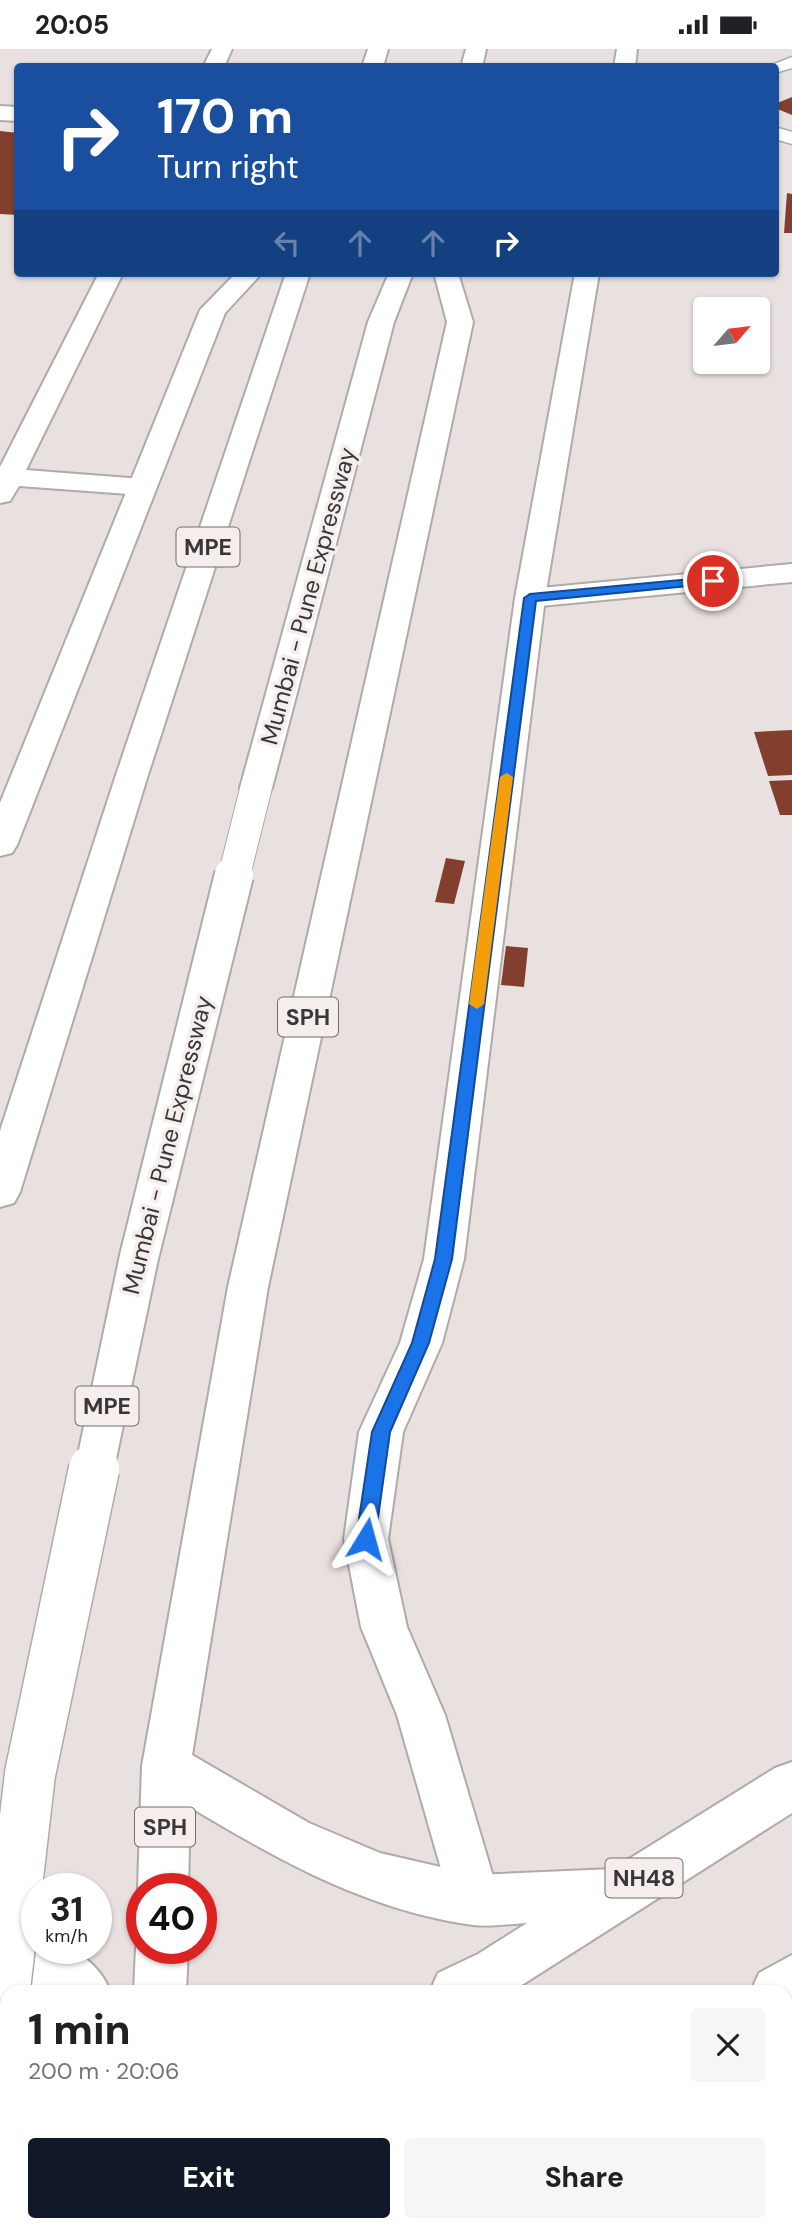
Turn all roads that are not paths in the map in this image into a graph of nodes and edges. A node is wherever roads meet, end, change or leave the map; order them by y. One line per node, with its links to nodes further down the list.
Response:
1 (109, 277): 7 (main road)
2 (246, 277): 8 (main road)
3 (297, 277): 12 (main road, MPE)
4 (399, 277): 20 (main road, Mumbai - Pune Expressway / MPE, bridge)
5 (447, 277): 13 (main road, SPH)
6 (586, 277): 10 (main road)
7 (3, 483): 8 (main road)
8 (142, 488): 11 (main road)
9 (792, 573): 10 (main road)
10 (530, 598): 17 (main road)
11 (0, 845)
12 (0, 1192)
13 (166, 1766): 15 (main road, SPH); 17 (main road)
14 (792, 1785): 16 (main road, NH48)
15 (163, 1873)
16 (619, 1894): 17 (main road); 23 (main road, NH48)
17 (475, 1900)
18 (0, 1941): 21 (main road)
19 (161, 1964): 22 (main road)
20 (5, 1985)
21 (76, 1985)
22 (160, 1985)
23 (469, 1985)

